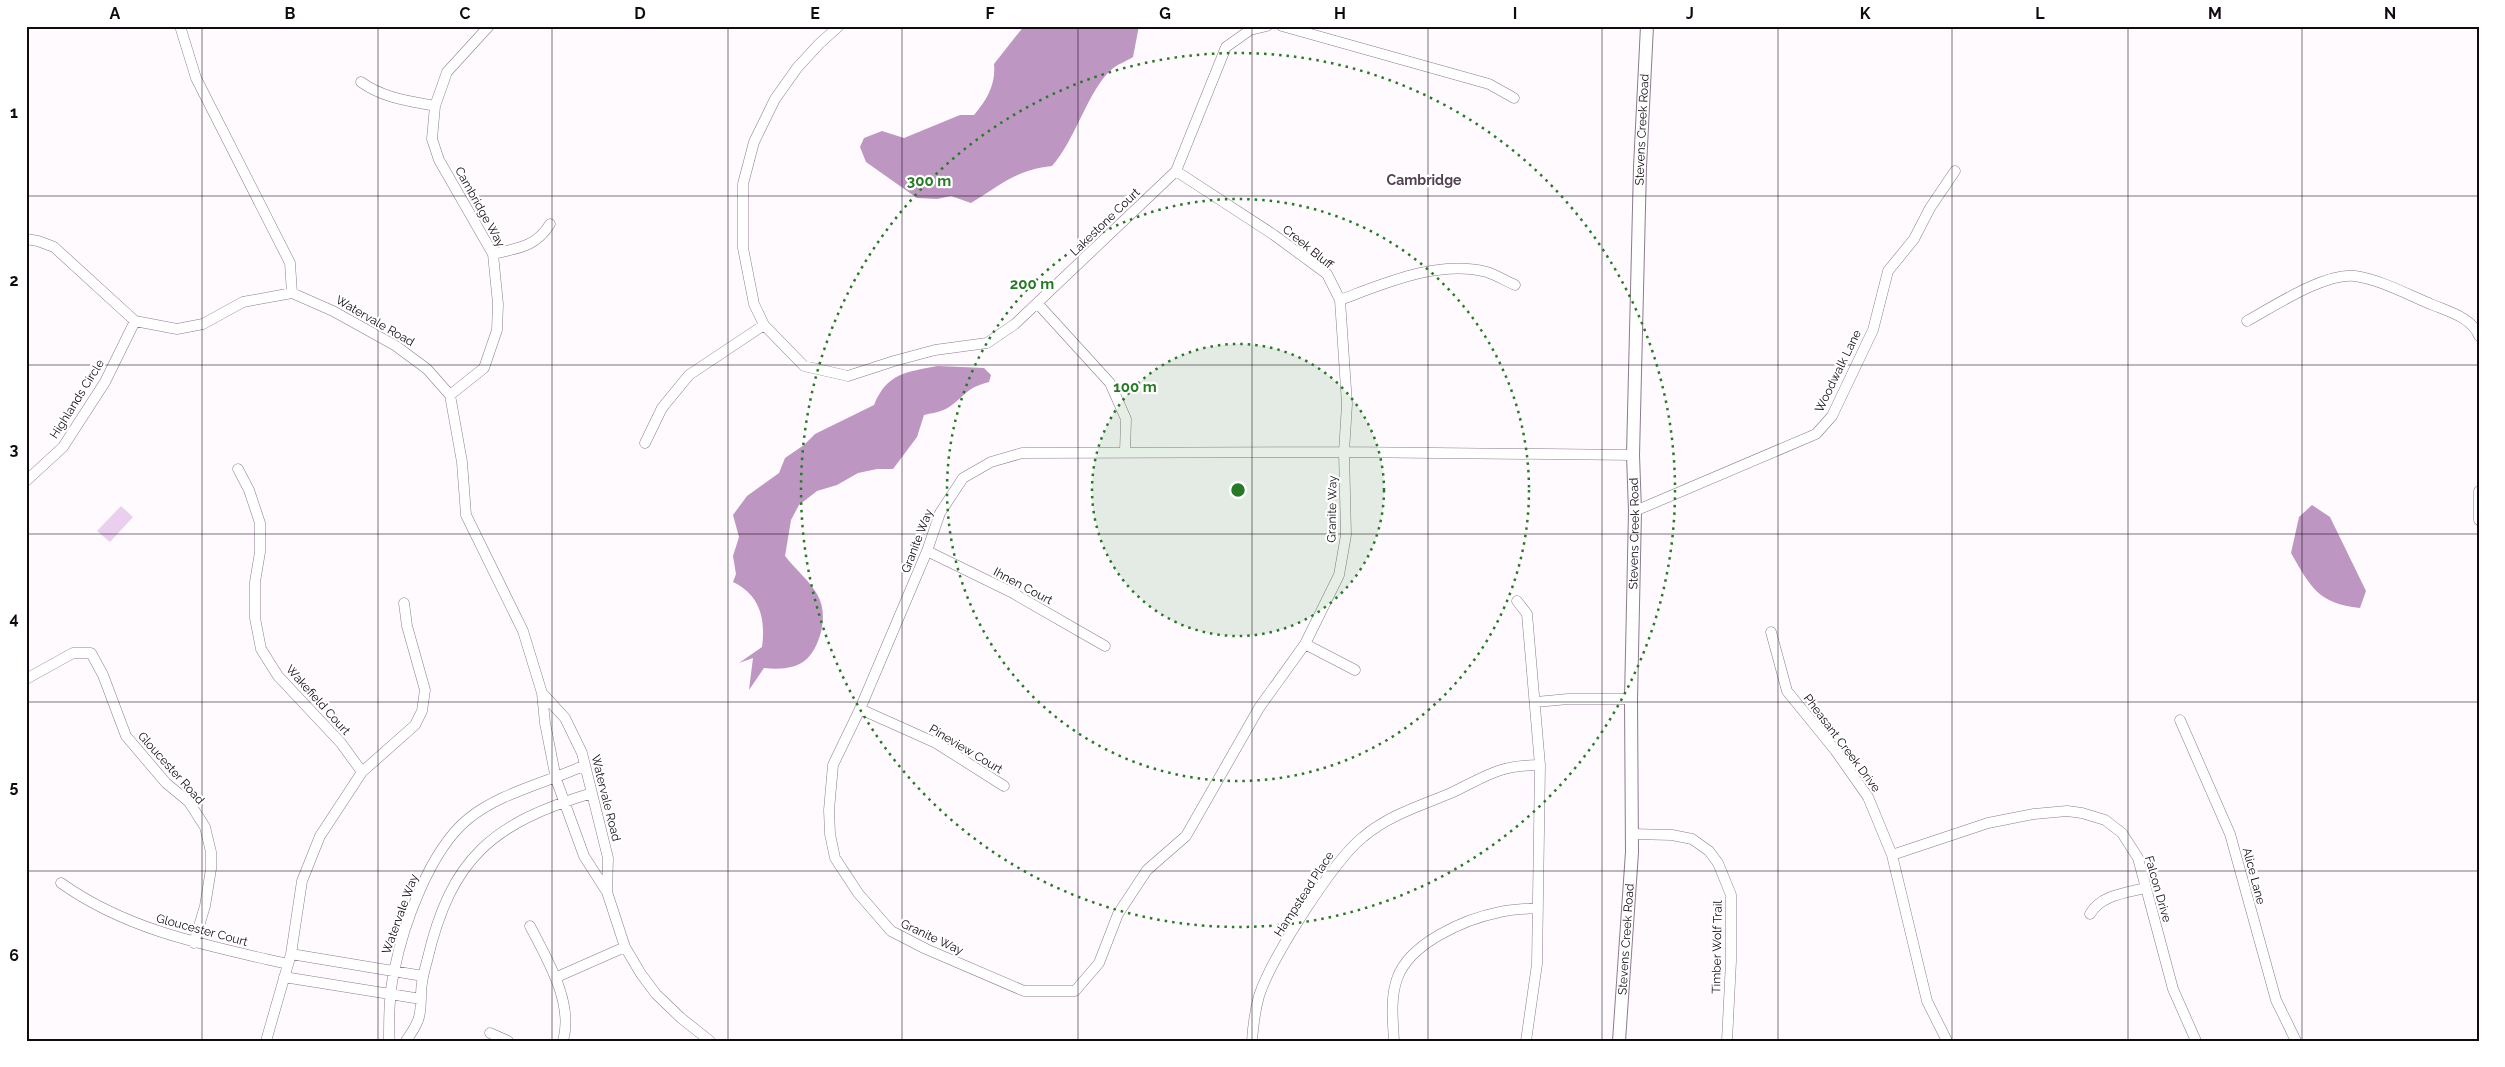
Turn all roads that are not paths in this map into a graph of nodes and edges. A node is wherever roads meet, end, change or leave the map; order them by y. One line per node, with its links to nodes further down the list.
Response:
1 (180, 26): 16 (street)
2 (488, 26): 9 (street, Cambridge Way)
3 (839, 26): 21 (street, Lakestone Court)
4 (1267, 26): 10 (street, Lakestone Court)
5 (1282, 26): 8 (street)
6 (1647, 26): 27 (street, Stevens Creek Road)
7 (361, 82): 9 (street)
8 (1514, 98)
9 (436, 106): 14 (street, Cambridge Way)
10 (1176, 171): 17 (street, Creek Bluff); 18 (street, Lakestone Court)
11 (1955, 171): 31 (street, Woodwalk Lane)
12 (550, 224): 14 (street)
13 (26, 239): 19 (street)
14 (493, 254): 23 (street, Cambridge Way)
15 (1515, 285): 17 (street)
16 (292, 293): 19 (street); 23 (street, Watervale Road)
17 (1340, 300): 26 (street, Creek Bluff)
18 (1038, 304): 21 (street, Lakestone Court); 25 (street)
19 (136, 321): 29 (street, Highlands Circle)
20 (2247, 321): 22 (street)
21 (764, 325): 24 (street)
22 (2479, 336)
23 (450, 395): 41 (street, Watervale Road)
24 (645, 443)
25 (1125, 452): 26 (street, Granite Way); 33 (street, Granite Way)
26 (1344, 452): 27 (street, Granite Way); 37 (street, Granite Way)
27 (1634, 455): 31 (street, Stevens Creek Road)
28 (238, 469): 48 (street, Wakefield Court)
29 (26, 481)
30 (2479, 491): 32 (street)
31 (1635, 511): 42 (street, Stevens Creek Road)
32 (2479, 520)
33 (927, 551): 38 (street, Ihnen Court); 44 (street, Granite Way)
34 (1517, 601): 43 (street)
35 (404, 603): 48 (street)
36 (1771, 632): 54 (street, Pheasant Creek Drive)
37 (1305, 644): 39 (street); 44 (street, Granite Way)
38 (1105, 646)
39 (1355, 670)
40 (26, 679): 61 (street, Gloucester Road)
41 (542, 693): 46 (street, Watervale Road); 49 (street, Watervale Road)
42 (1631, 699): 43 (street); 53 (street, Stevens Creek Road)
43 (1536, 702): 47 (street)
44 (860, 709): 50 (street, Pineview Court)
45 (2180, 720): 84 (street, Alice Lane)
46 (585, 765): 49 (street, Watervale Way); 51 (street, Watervale Road)
47 (1540, 765): 58 (street); 77 (street, Hampstead Place)
48 (362, 772): 63 (street)
49 (556, 779): 52 (street, Watervale Road); 64 (street, Watervale Way)
50 (1004, 786)
51 (592, 793): 52 (street); 57 (street, Watervale Road)
52 (564, 801): 57 (street, Watervale Road); 65 (street)
53 (1632, 834): 80 (street, Stevens Creek Road); 81 (street, Timber Wolf Trail)
54 (1892, 855): 56 (street, Falcon Drive); 82 (street, Pheasant Creek Drive)
55 (61, 882): 61 (street, Gloucester Court)
56 (2145, 888): 59 (street); 83 (street, Falcon Drive)
57 (607, 892): 62 (street, Watervale Road)
58 (1538, 908): 78 (street); 79 (street)
59 (2090, 914)
60 (530, 926): 67 (street)
61 (194, 943): 63 (street, Gloucester Court)
62 (625, 947): 67 (street); 76 (street, Watervale Road)
63 (289, 959): 64 (street, Gloucester Court); 66 (street)
64 (393, 972): 65 (street, Gloucester Court); 68 (street, Watervale Way)
65 (423, 976): 69 (street)
66 (284, 977): 68 (street); 71 (street)
67 (557, 977): 75 (street)
68 (391, 995): 69 (street); 72 (street, Watervale Way)
69 (421, 999): 73 (street)
70 (490, 1033): 74 (street)
71 (266, 1041)
72 (390, 1041)
73 (406, 1041)
74 (508, 1041)
75 (563, 1041)
76 (710, 1041)
77 (1252, 1041)
78 (1394, 1041)
79 (1526, 1041)
80 (1619, 1041)
81 (1727, 1041)
82 (1947, 1041)
83 (2196, 1041)
84 (2296, 1041)

